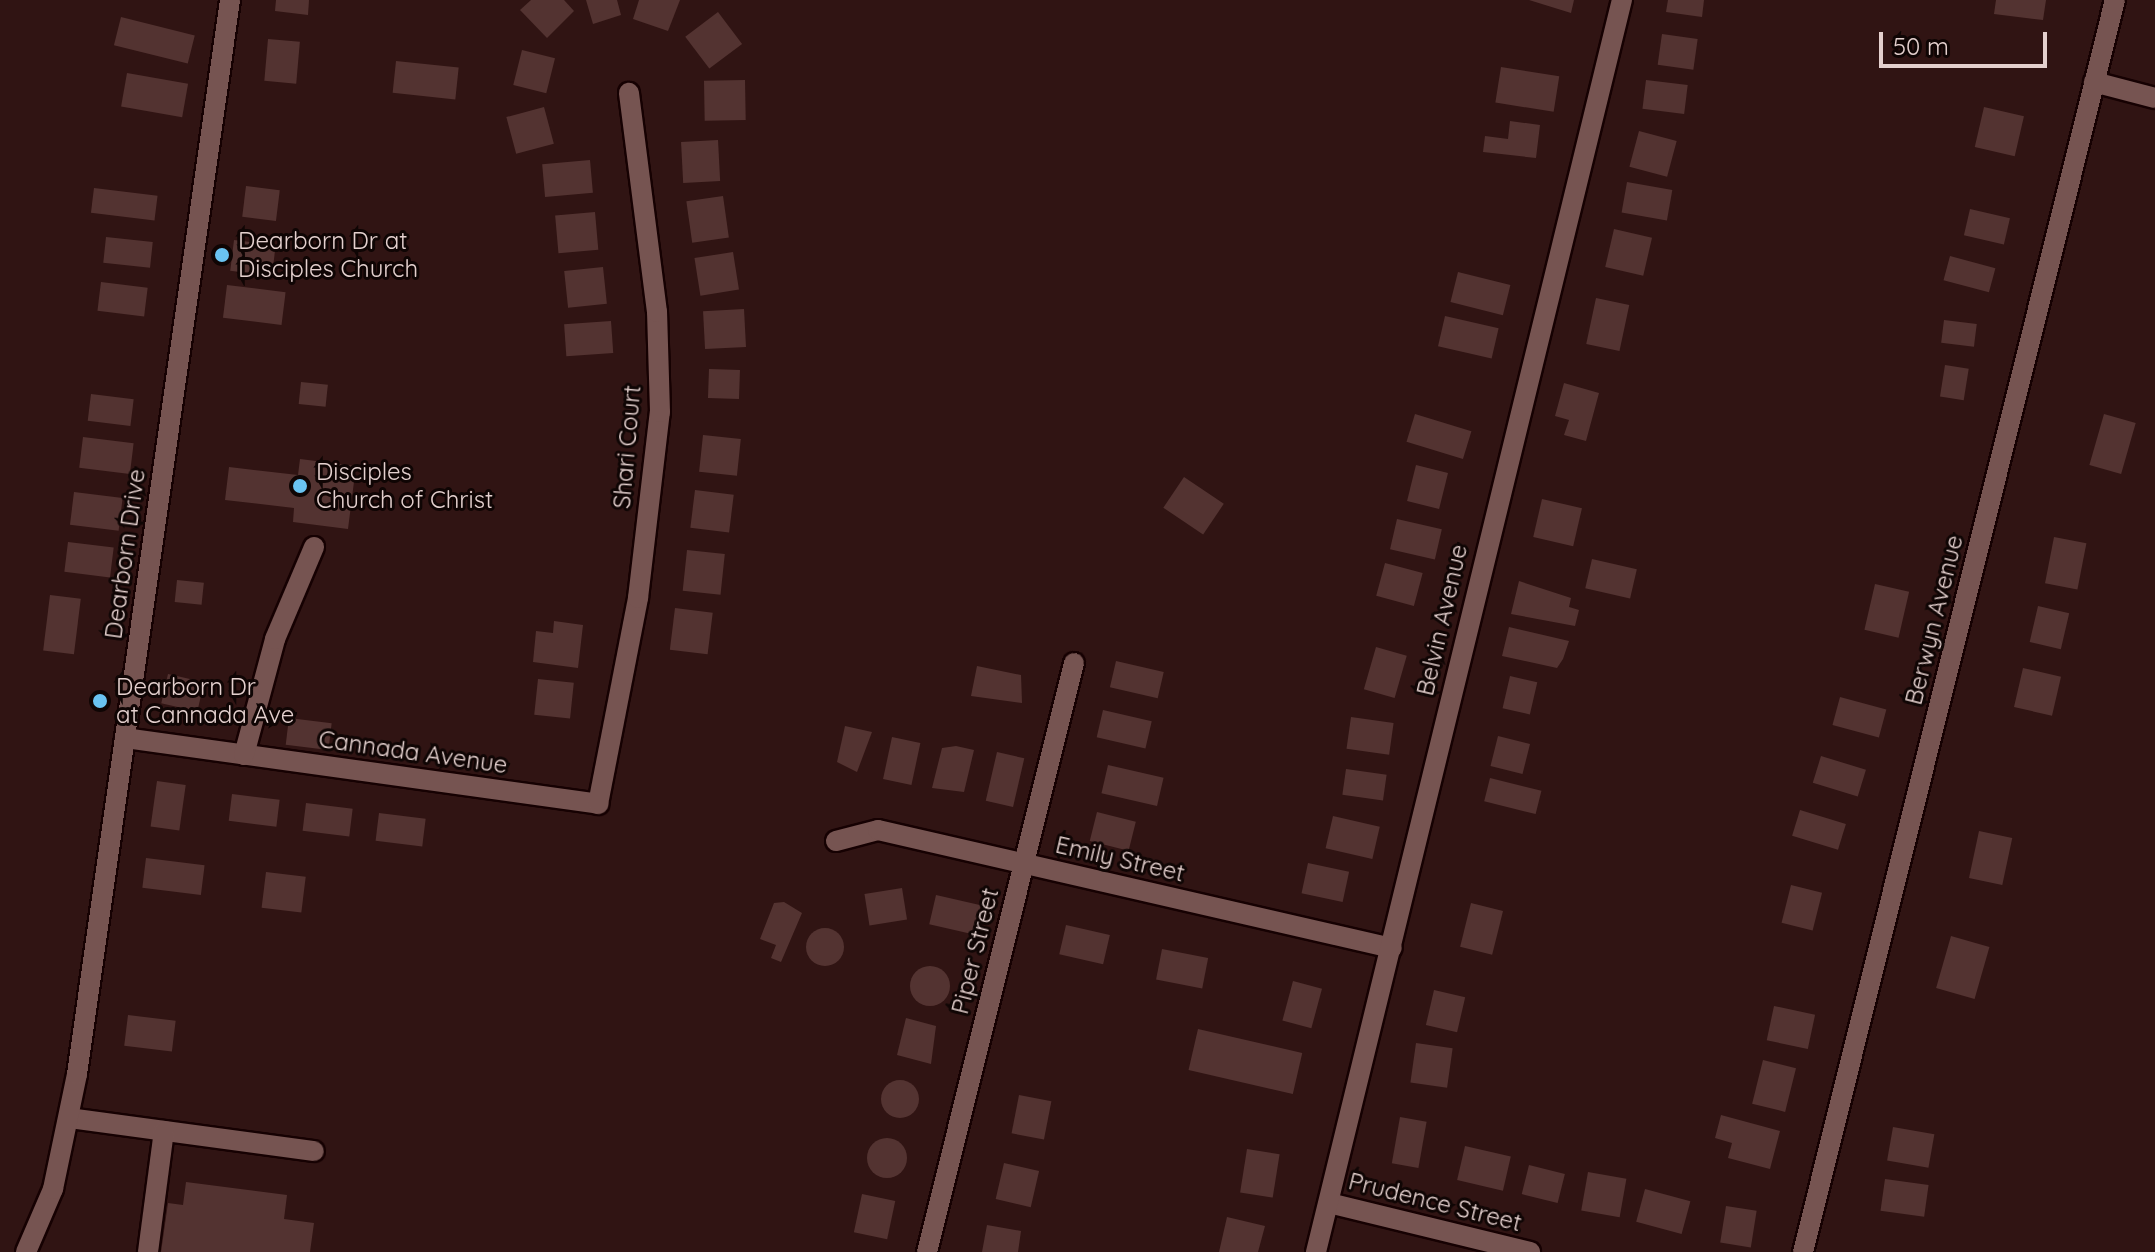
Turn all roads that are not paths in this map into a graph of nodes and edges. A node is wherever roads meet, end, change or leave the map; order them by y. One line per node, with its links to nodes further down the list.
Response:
1 (230, 0): 9 (street, Dearborn Drive)
2 (1622, 0): 14 (street, Belvin Avenue)
3 (2115, 0): 4 (street, Berwyn Avenue)
4 (2094, 82): 6 (street); 24 (street, Berwyn Avenue)
5 (629, 93): 11 (street, Shari Court)
6 (2155, 98)
7 (314, 547): 10 (street)
8 (1074, 663): 13 (street, Piper Street)
9 (125, 738): 10 (street, Cannada Avenue); 15 (street, Dearborn Drive)
10 (244, 755): 11 (street, Cannada Avenue)
11 (598, 804)
12 (836, 841): 13 (street, Emily Street)
13 (1029, 865): 14 (street, Emily Street); 21 (street, Piper Street)
14 (1392, 948): 18 (street, Belvin Avenue)
15 (69, 1118): 16 (street); 19 (street, Dearborn Drive)
16 (164, 1131): 17 (street); 20 (street)
17 (314, 1151)
18 (1329, 1203): 22 (street, Belvin Avenue); 23 (street, Prudence Street)
19 (26, 1252)
20 (148, 1252)
21 (927, 1252)
22 (1316, 1252)
23 (1530, 1252)
24 (1803, 1252)

